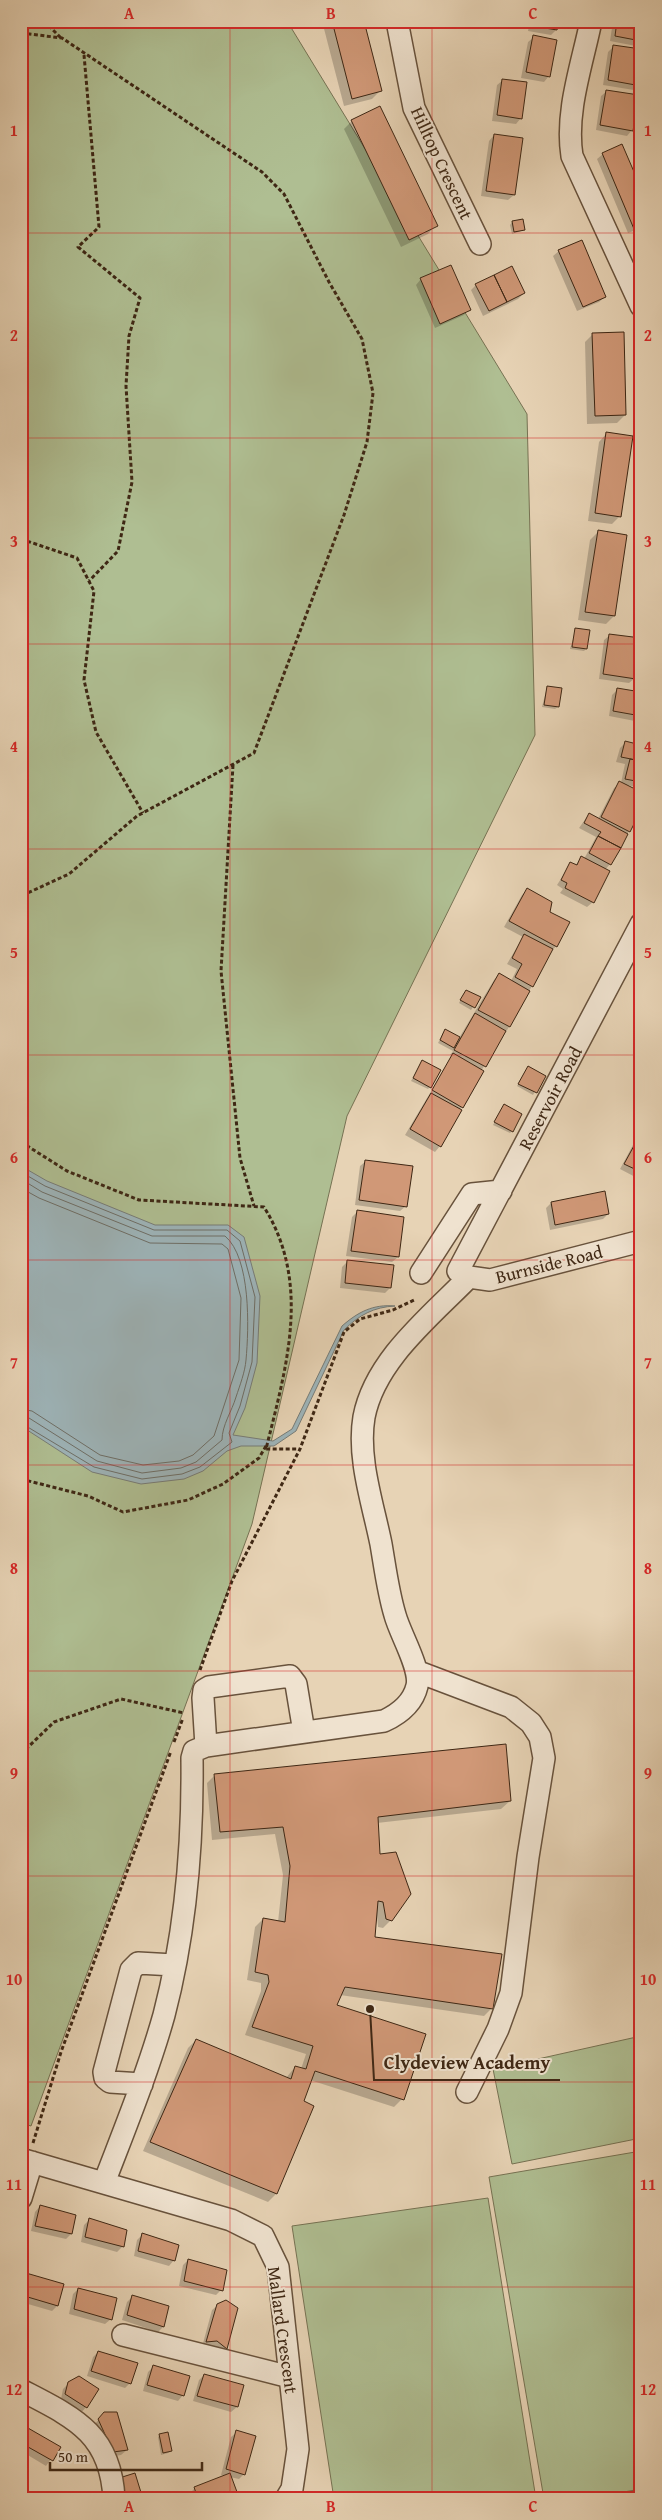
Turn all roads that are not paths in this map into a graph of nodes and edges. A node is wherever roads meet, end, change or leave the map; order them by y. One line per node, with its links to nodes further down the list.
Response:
1 (397, 21): 3 (street, Hilltop Crescent)
2 (591, 21): 4 (street)
3 (480, 244)
4 (641, 306)
5 (641, 924): 6 (street, Reservoir Road)
6 (500, 1191): 8 (street); 9 (street, Reservoir Road)
7 (641, 1241): 9 (street, Burnside Road)
8 (421, 1273)
9 (464, 1274): 10 (street, Reservoir Road)
10 (416, 1671): 11 (street); 15 (street)
11 (304, 1732): 12 (street); 12 (street)
12 (206, 1746): 13 (street)
13 (174, 1965): 14 (street); 14 (street)
14 (142, 2084): 17 (street)
15 (466, 2092)
16 (26, 2161): 17 (street, Mallard Crescent); 18 (street)
17 (104, 2183): 20 (street, Mallard Crescent)
18 (21, 2198)
19 (123, 2335): 20 (street)
20 (290, 2377): 23 (street, Mallard Crescent)
21 (21, 2390): 22 (street)
22 (114, 2499)
23 (286, 2499)

